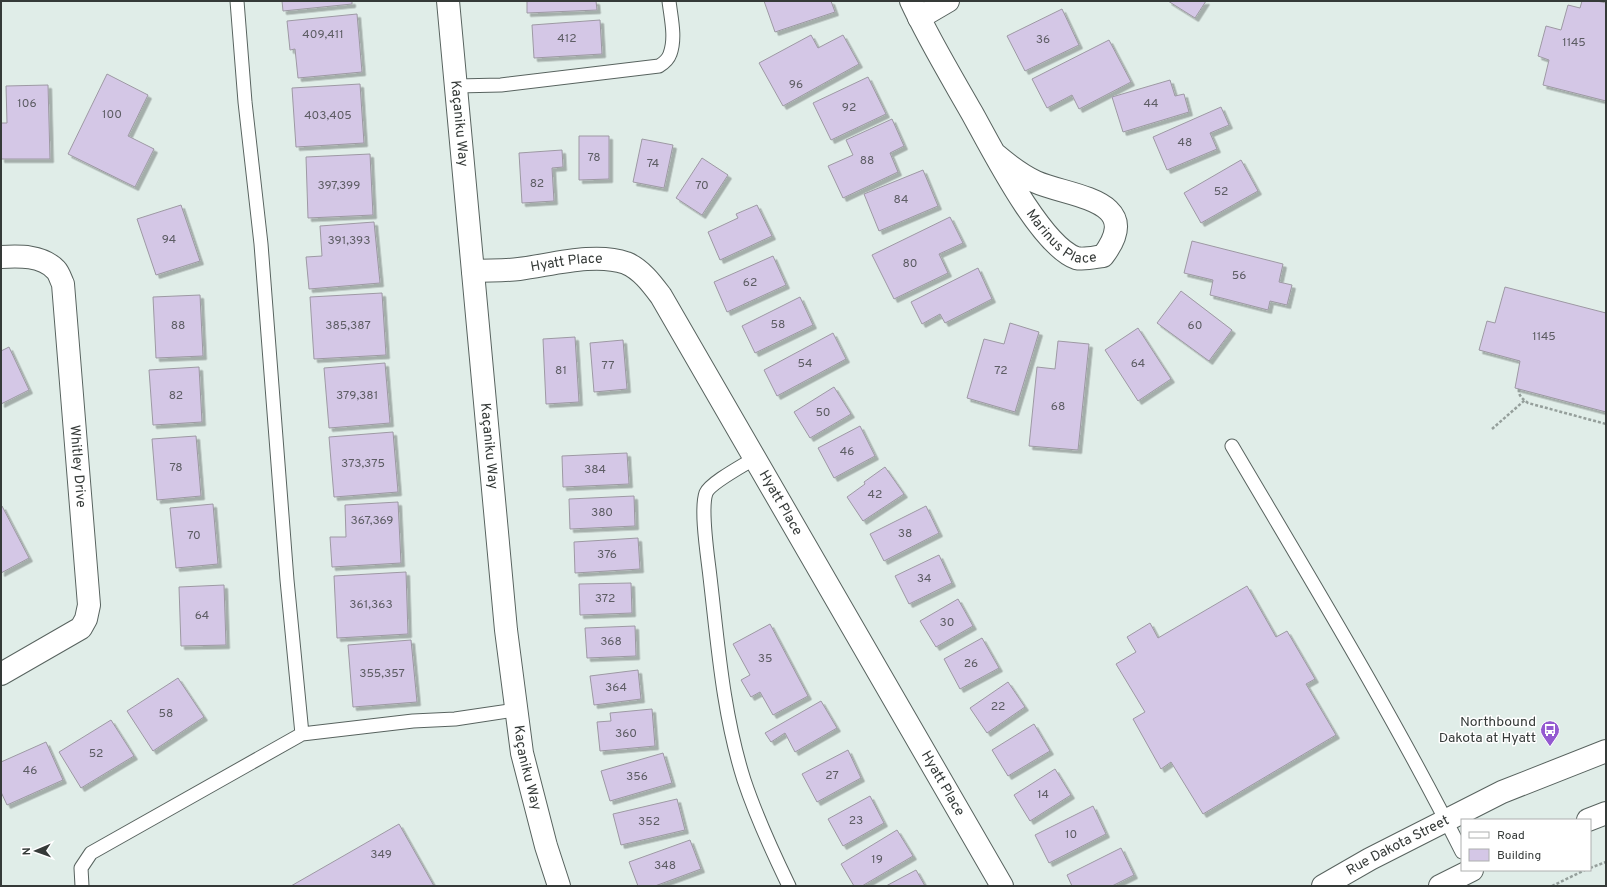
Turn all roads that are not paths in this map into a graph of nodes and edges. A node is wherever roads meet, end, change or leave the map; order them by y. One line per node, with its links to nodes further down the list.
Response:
1 (237, 1): 14 (lane)
2 (448, 1): 6 (street, Kaçaniku Way)
3 (669, 1): 6 (lane)
4 (948, 1): 5 (street)
5 (915, 9): 7 (street, Marinus Place)
6 (457, 86): 9 (street, Kaçaniku Way)
7 (995, 154): 7 (street, Marinus Place)
8 (1, 257): 12 (street, Whitley Drive)
9 (473, 271): 11 (street, Hyatt Place); 13 (street, Kaçaniku Way)
10 (1232, 446): 18 (lane)
11 (755, 458): 23 (lane); 24 (street, Hyatt Place)
12 (1, 674)
13 (515, 710): 14 (lane); 22 (street, Kaçaniku Way)
14 (302, 734): 21 (lane)
15 (1606, 751): 18 (street, Rue Dakota Street)
16 (1606, 813): 17 (street)
17 (1591, 819)
18 (1447, 821): 19 (lane); 25 (street, Rue Dakota Street)
19 (1461, 850)
20 (1470, 871): 26 (street)
21 (82, 886)
22 (560, 886)
23 (789, 886)
24 (1002, 886)
25 (1323, 886)
26 (1440, 886)

